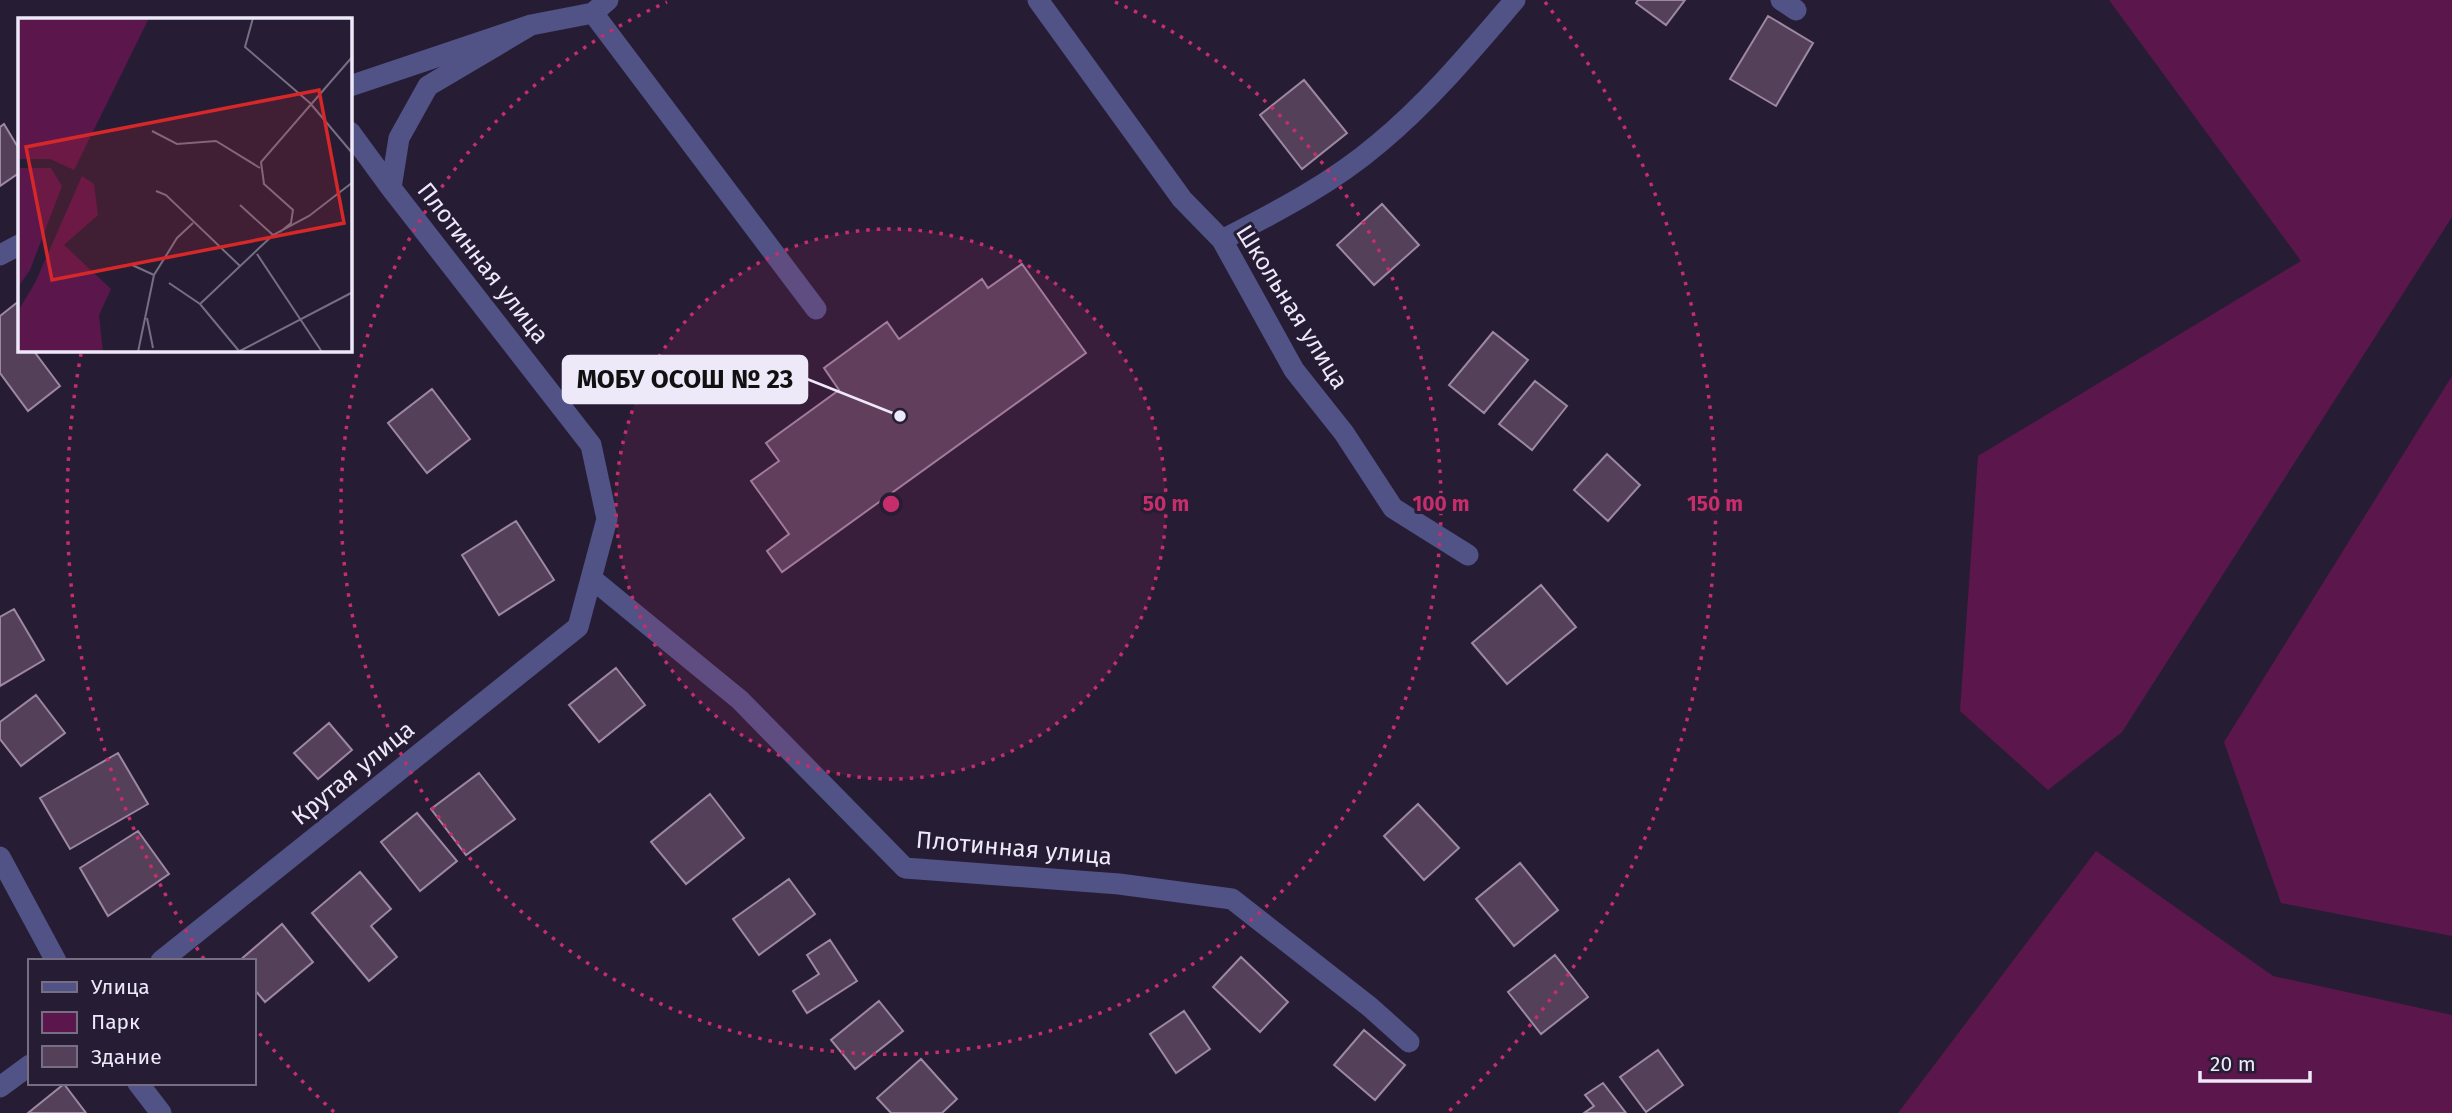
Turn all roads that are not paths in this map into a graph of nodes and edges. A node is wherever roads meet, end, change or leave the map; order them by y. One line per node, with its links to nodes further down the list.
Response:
1 (1038, 0): 8 (street, Школьная улица)
2 (1515, 0): 8 (street)
3 (600, 6): 4 (street); 11 (street)
4 (531, 25): 5 (street); 7 (street, Плотинная улица)
5 (352, 85)
6 (352, 135): 7 (street)
7 (391, 188): 13 (street, Плотинная улица)
8 (1222, 240): 12 (street, Школьная улица)
9 (18, 246): 10 (street)
10 (0, 255)
11 (816, 309)
12 (1468, 555)
13 (591, 578): 14 (street, Плотинная улица); 18 (street, Плотинная улица)
14 (578, 627): 17 (street, Крутая улица)
15 (0, 857): 16 (street)
16 (56, 959)
17 (164, 959)
18 (1409, 1042)
19 (28, 1066): 21 (street)
20 (140, 1085): 22 (street)
21 (0, 1087)
22 (161, 1113)

